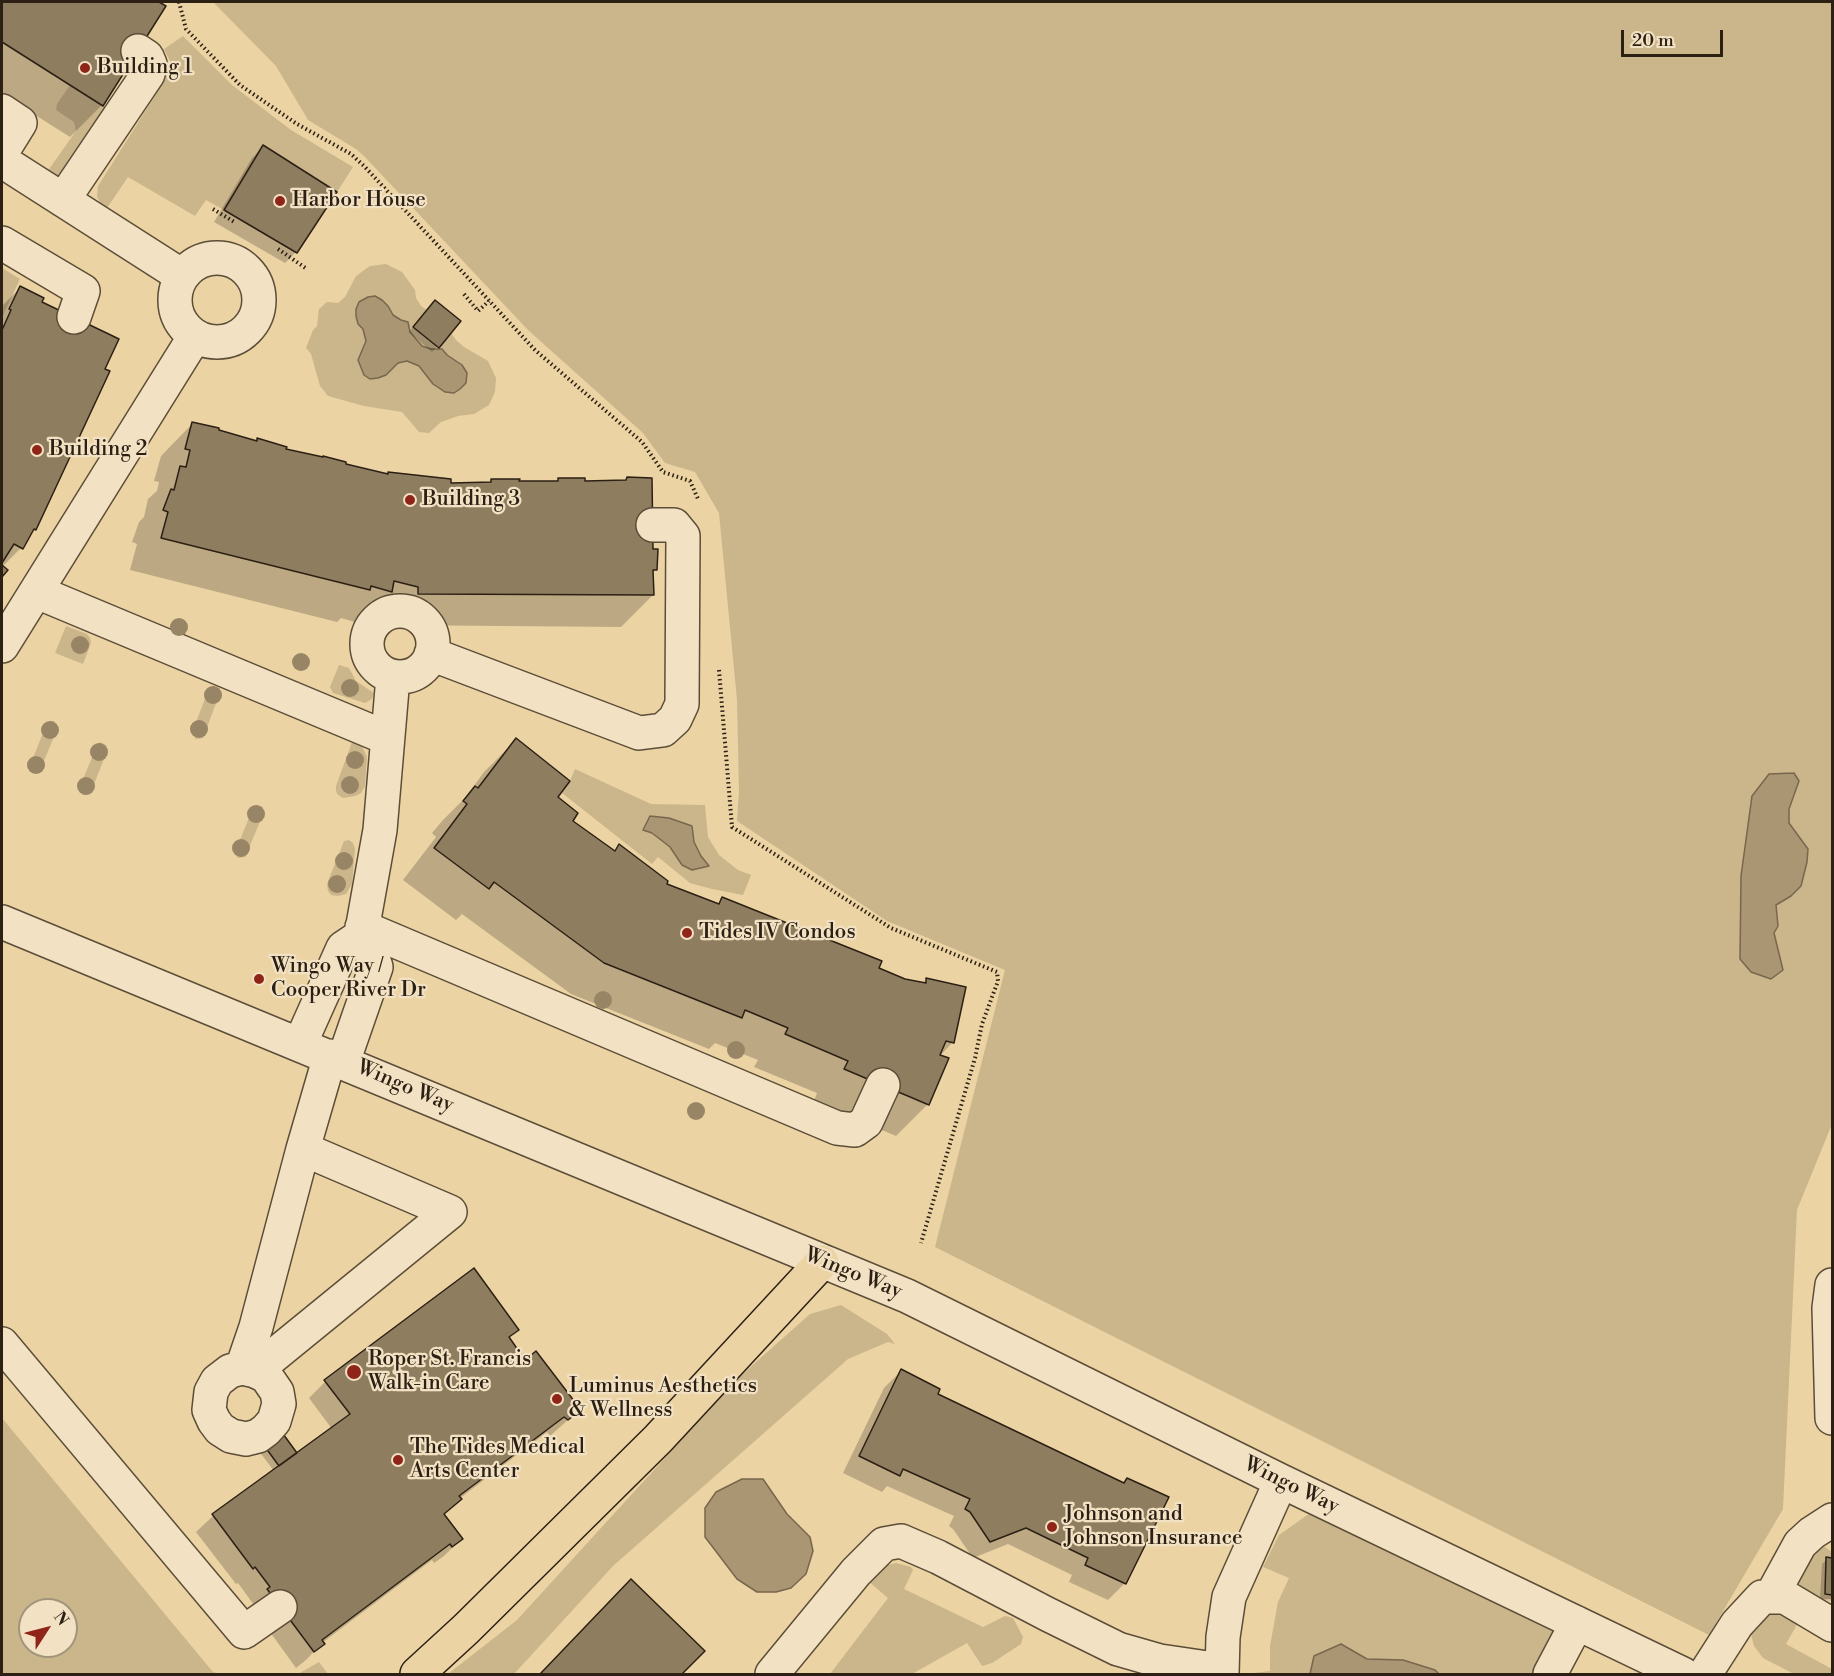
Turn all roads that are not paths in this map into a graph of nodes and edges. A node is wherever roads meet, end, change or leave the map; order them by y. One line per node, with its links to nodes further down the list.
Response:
1 (138, 51): 5 (street)
2 (2, 111): 3 (street)
3 (2, 152)
4 (2, 161): 5 (street)
5 (63, 200): 7 (street)
6 (2, 243): 8 (street)
7 (182, 276): 9 (street); 9 (street)
8 (74, 318)
9 (195, 336): 11 (street)
10 (653, 525): 13 (street)
11 (37, 592): 12 (street); 15 (street)
12 (2, 646)
13 (431, 654): 14 (street); 14 (street)
14 (393, 677): 15 (street)
15 (387, 738): 17 (street)
16 (2, 922): 18 (street, Wingo Way)
17 (361, 932): 18 (street); 19 (street); 20 (street)
18 (300, 1044): 19 (street, Wingo Way)
19 (337, 1059): 21 (street); 22 (street, Wingo Way)
20 (883, 1085)
21 (303, 1149): 21 (street)
22 (822, 1262): 26 (street, Wingo Way); 33 (highway)
23 (1833, 1286): 25 (street)
24 (2, 1344): 29 (street)
25 (1833, 1418)
26 (1281, 1481): 30 (street, Wingo Way); 32 (street)
27 (1833, 1520): 28 (street)
28 (1771, 1597): 31 (street); 37 (street)
29 (280, 1607)
30 (1577, 1623): 35 (street); 36 (street, Wingo Way)
31 (1833, 1625)
32 (1221, 1672): 34 (street)
33 (417, 1674)
34 (772, 1674)
35 (1550, 1674)
36 (1683, 1674)
37 (1705, 1674)

